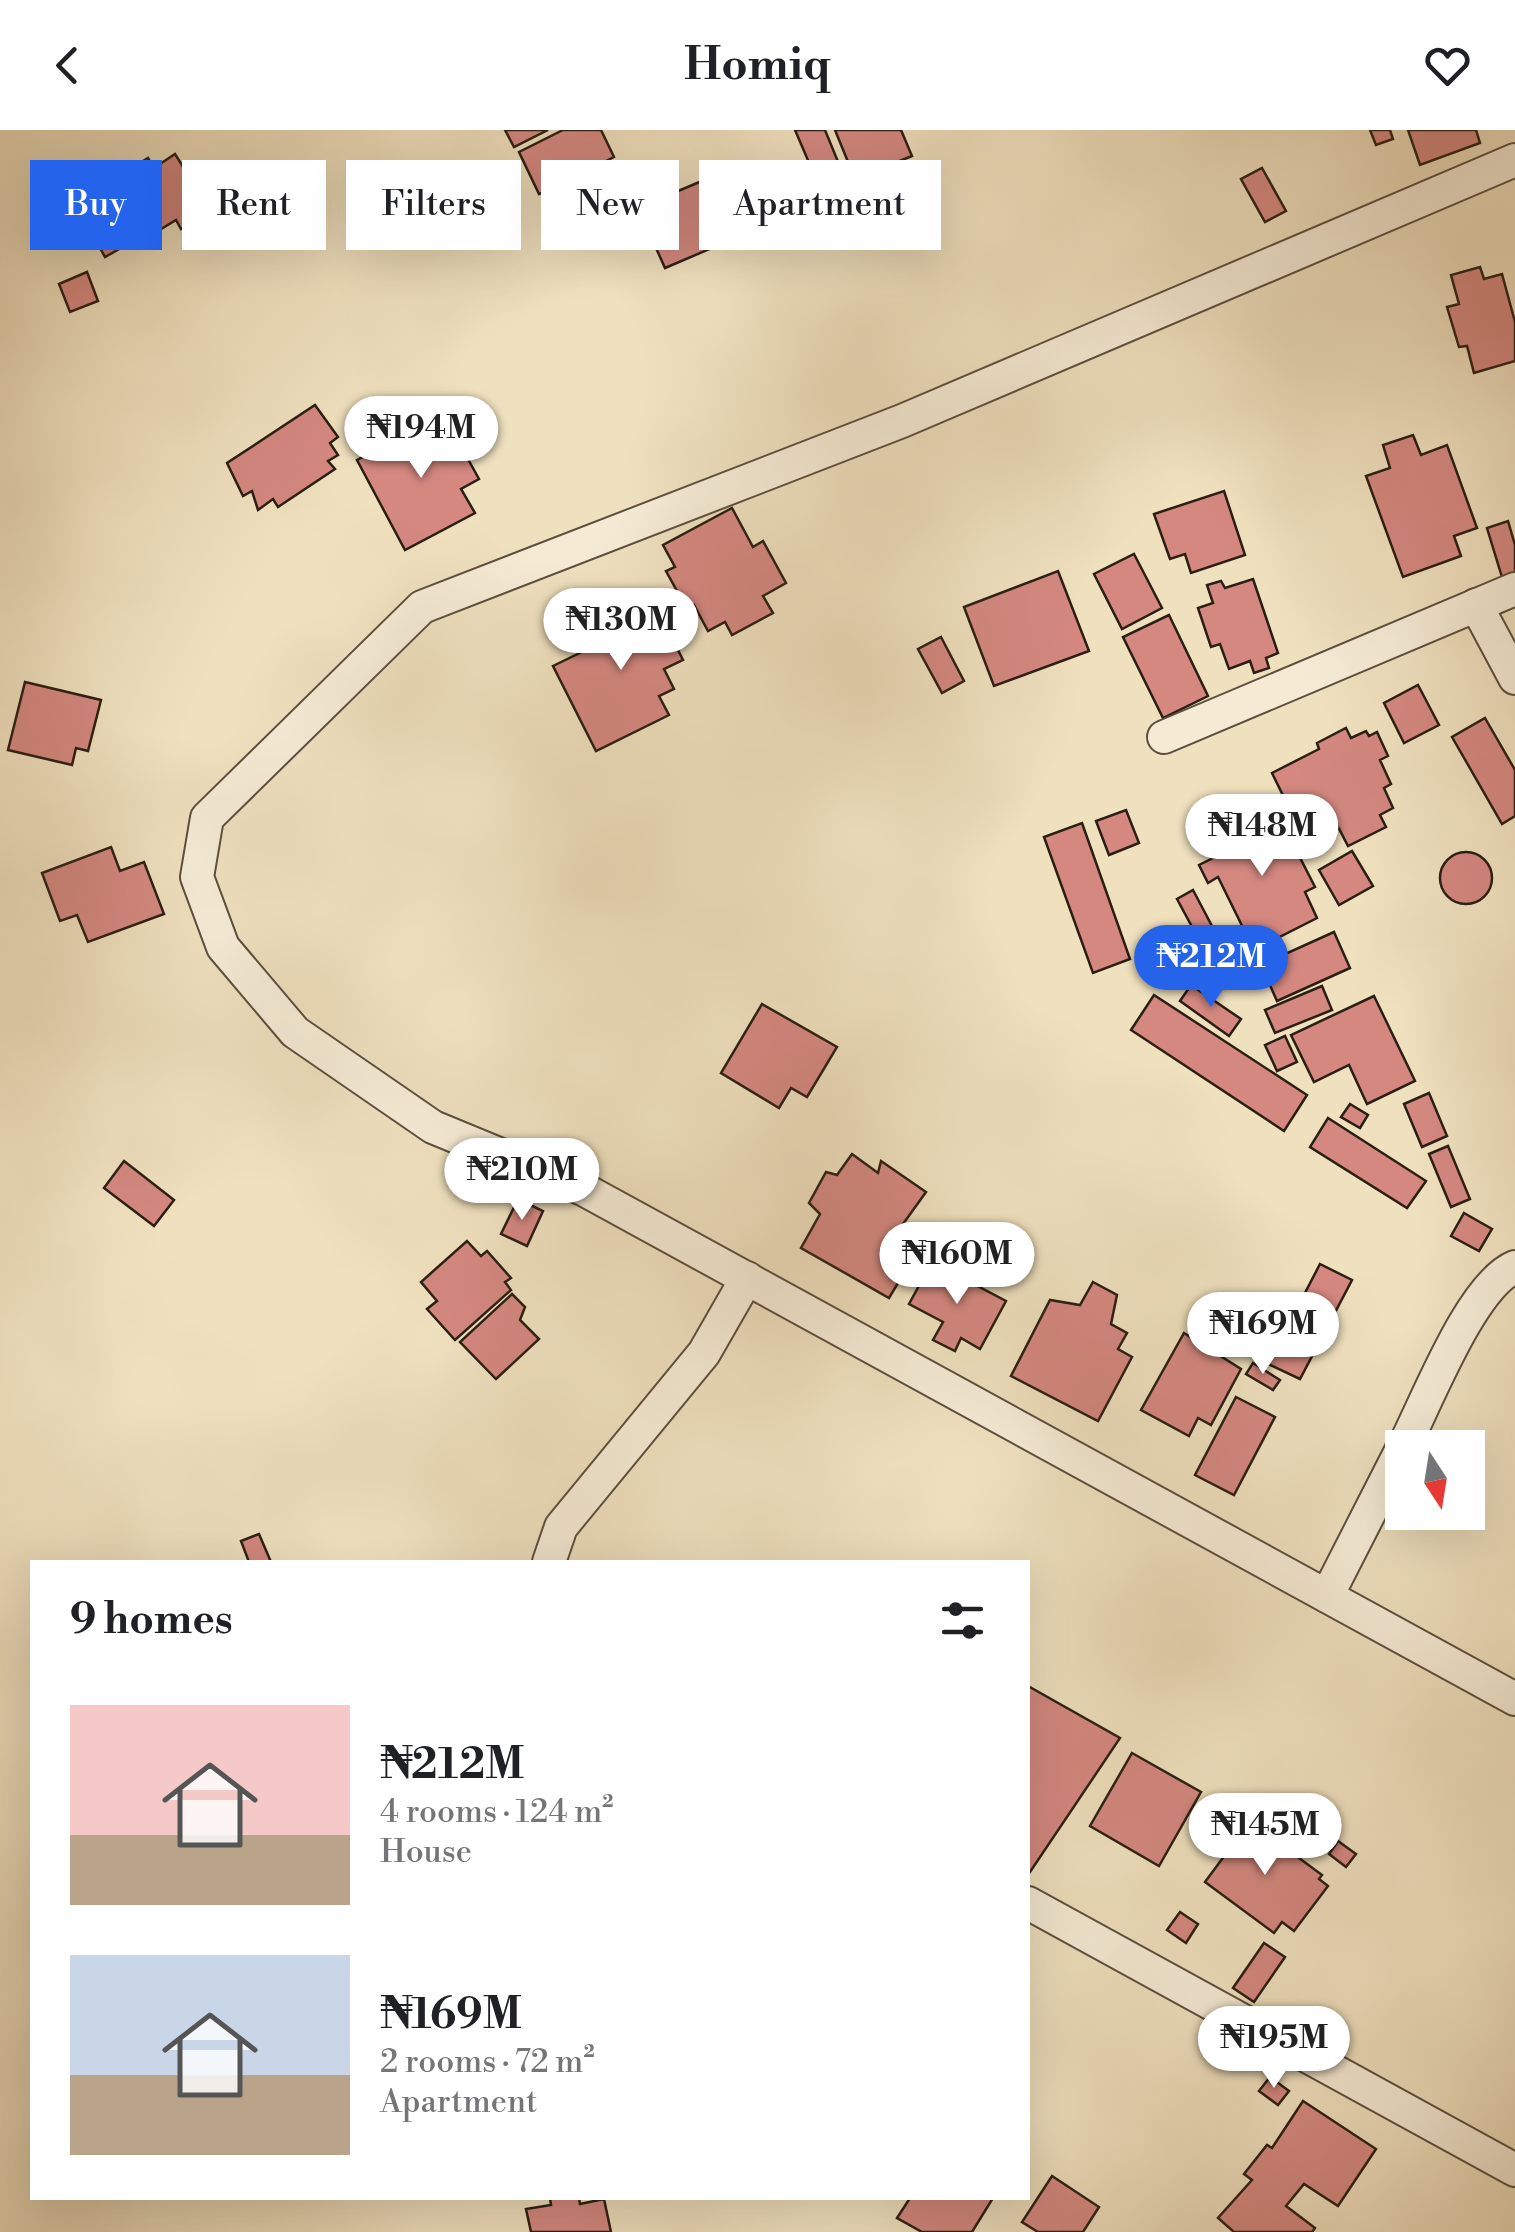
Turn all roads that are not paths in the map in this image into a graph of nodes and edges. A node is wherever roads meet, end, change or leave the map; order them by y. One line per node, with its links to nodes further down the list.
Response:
1 (1515, 160): 7 (street)
2 (1515, 589): 3 (street)
3 (1476, 606): 4 (street); 5 (street)
4 (1515, 678)
5 (1164, 737)
6 (1515, 1266): 8 (street)
7 (748, 1278): 10 (street); 11 (street)
8 (1412, 1430)
9 (1385, 1483): 11 (street)
10 (551, 1560)
11 (1327, 1596): 12 (street)
12 (1515, 1699)
13 (1030, 1904): 14 (street)
14 (1515, 2170)

